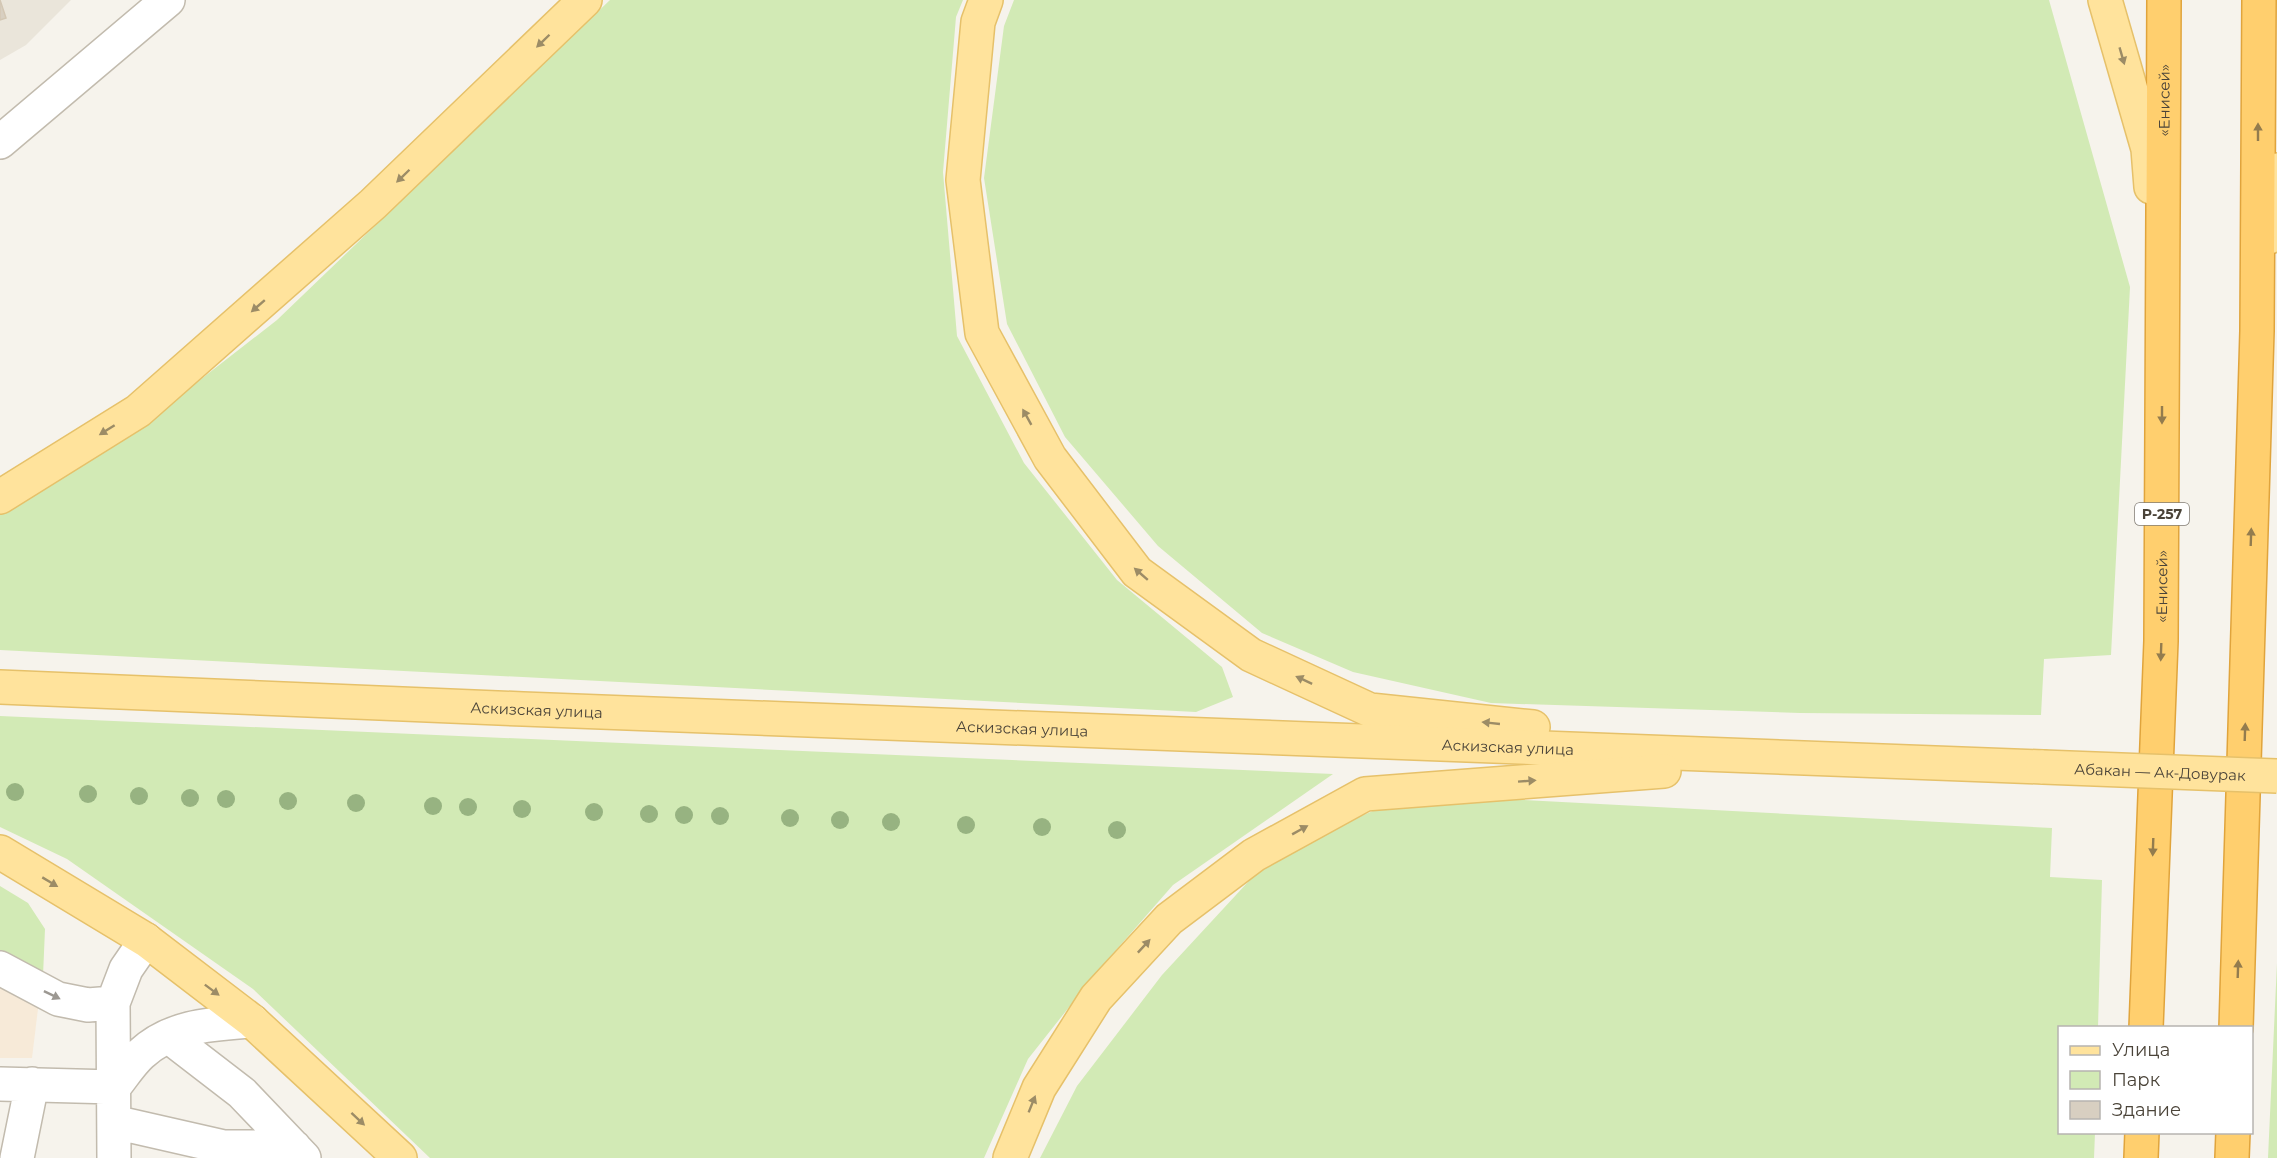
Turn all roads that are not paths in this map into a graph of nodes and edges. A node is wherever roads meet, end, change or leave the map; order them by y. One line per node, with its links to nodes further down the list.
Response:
1 (168, 0): 7 (street)
2 (585, 0): 11 (main road, one-way to 11)
3 (986, 0): 13 (main road, one-way to 3)
4 (2105, 0): 10 (main road, one-way to 10)
5 (2164, 0): 10 (highway, «Енисей» / Р-257)
6 (2259, 0): 9 (highway, one-way to 6)
7 (0, 142)
8 (2277, 170): 9 (main road)
9 (2257, 331): 22 (highway, one-way to 9)
10 (2162, 364): 21 (highway, «Енисей» / Р-257, one-way to 21)
11 (0, 497)
12 (0, 687): 13 (main road, Аскизская улица)
13 (1821, 759): 14 (main road, Аскизская улица); 35 (main road, one-way to 13)
14 (2043, 767): 15 (main road, Абакан — Ак-Довурак, bridge)
15 (2277, 776)
16 (0, 852): 17 (main road, one-way to 17)
17 (146, 940): 19 (street); 20 (main road, one-way to 20)
18 (0, 968): 19 (street, one-way to 19)
19 (113, 1003): 26 (street)
20 (252, 1021): 23 (street); 34 (main road, one-way to 34)
21 (2146, 1026)
22 (2236, 1026)
23 (168, 1036): 26 (street); 31 (street)
24 (0, 1084): 25 (street)
25 (33, 1084): 26 (street); 32 (street)
26 (114, 1087): 27 (street)
27 (114, 1122): 30 (street); 33 (street)
28 (2141, 1134): 36 (highway)
29 (2233, 1134): 37 (highway)
30 (224, 1153): 31 (street)
31 (299, 1153)
32 (17, 1158)
33 (114, 1158)
34 (400, 1158)
35 (1010, 1158)
36 (2139, 1158)
37 (2232, 1158)

